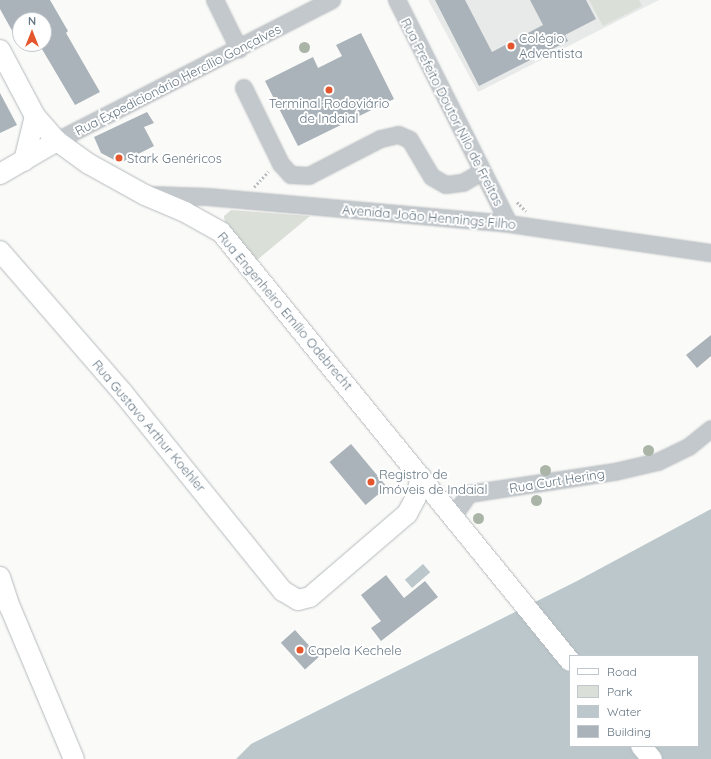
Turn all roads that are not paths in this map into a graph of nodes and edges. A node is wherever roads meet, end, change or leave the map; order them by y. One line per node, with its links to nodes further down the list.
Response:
1 (215, 0): 4 (street)
2 (332, 0): 4 (street, Rua Expedicionário Hercílio Gonçalves)
3 (397, 0): 10 (street, Rua Prefeito Doutor Nilo de Freitas)
4 (239, 48): 8 (street, Rua Expedicionário Hercílio Gonçalves)
5 (0, 50): 7 (main road, Rua Engenheiro Emílio Odebrecht)
6 (244, 88): 10 (street)
7 (34, 116): 8 (main road, Rua Engenheiro Emílio Odebrecht); 9 (main road)
8 (57, 141): 9 (main road, Rua Expedicionário Hercílio Gonçalves); 12 (main road, Rua Engenheiro Emílio Odebrecht)
9 (24, 161): 11 (main road, Rua Expedicionário Hercílio Gonçalves)
10 (482, 172): 13 (street, Rua Prefeito Doutor Nilo de Freitas)
11 (0, 174)
12 (145, 195): 13 (street, Avenida João Hennings Filho); 17 (main road, Rua Engenheiro Emílio Odebrecht)
13 (509, 224): 14 (street, Avenida João Hennings Filho)
14 (711, 252)
15 (1, 254): 18 (main road, Rua Gustavo Arthur Koehler)
16 (711, 430): 19 (street, Rua Curt Hering)
17 (421, 477): 18 (main road); 19 (main road, Rua Engenheiro Emílio Odebrecht)
18 (407, 514): 19 (main road)
19 (453, 517): 21 (main road, Rua Engenheiro Emílio Odebrecht)
20 (0, 577): 23 (main road)
21 (569, 660)
22 (642, 747): 24 (main road)
23 (74, 759)
24 (652, 759)

